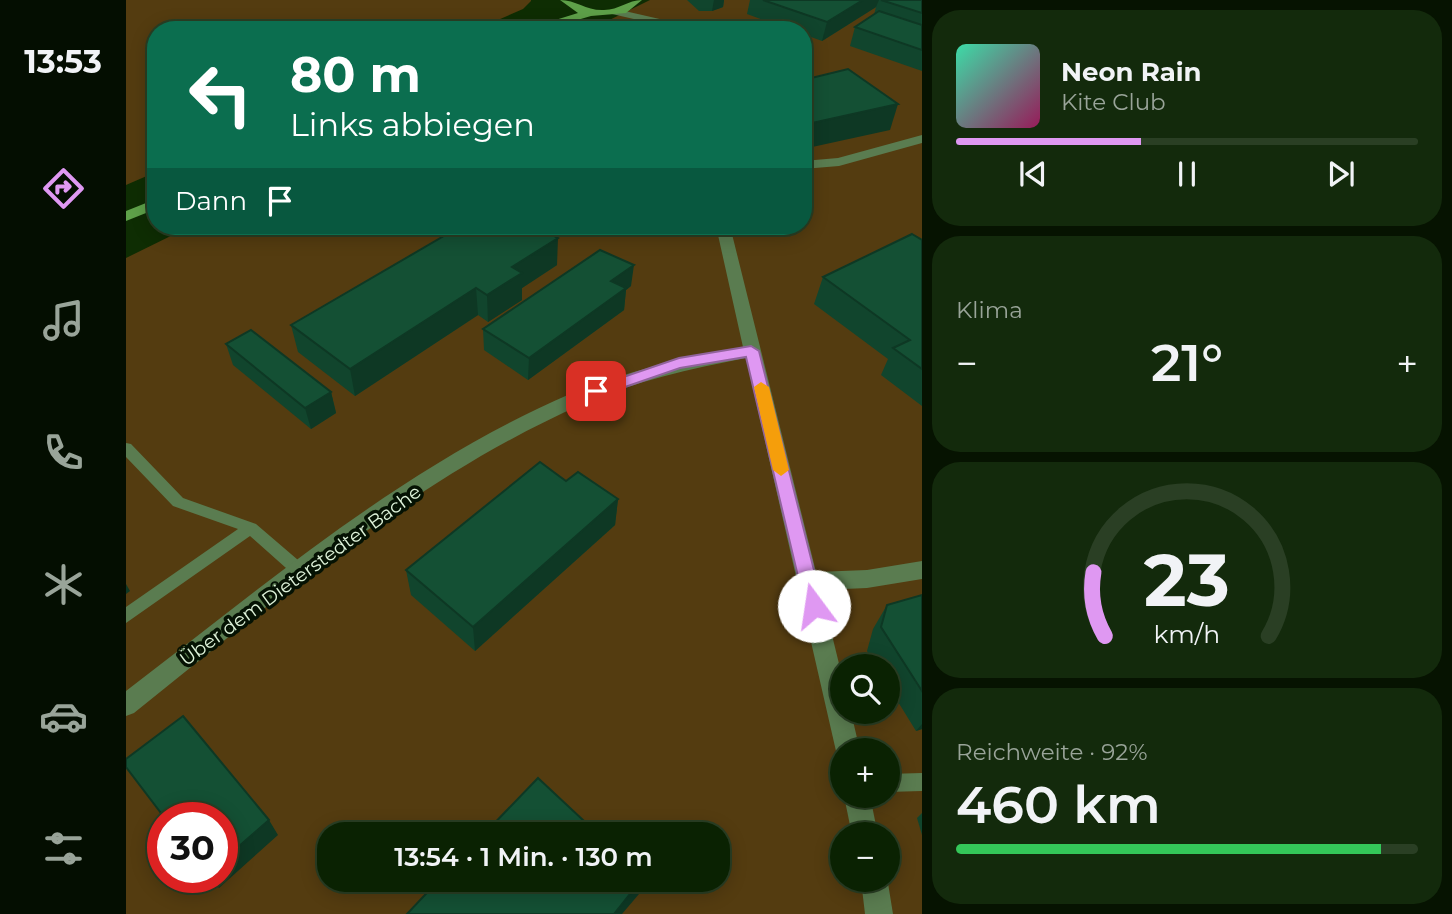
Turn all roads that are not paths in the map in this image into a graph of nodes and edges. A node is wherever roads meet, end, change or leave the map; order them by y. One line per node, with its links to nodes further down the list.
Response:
1 (565, 1): 4 (main road); 5 (main road)
2 (637, 1): 3 (main road); 8 (street)
3 (616, 12): 4 (main road); 7 (street)
4 (594, 13): 6 (main road)
5 (545, 21)
6 (556, 21)
7 (648, 21)
8 (659, 21)
9 (922, 139): 10 (street)
10 (812, 165)
11 (147, 207): 12 (main road)
12 (126, 217)
13 (725, 235): 14 (street)
14 (751, 351): 18 (street, Über dem Dieterstedter Bache); 19 (street)
15 (126, 448): 16 (lane)
16 (251, 528): 18 (lane); 20 (lane)
17 (922, 570): 19 (street)
18 (300, 571): 21 (street, Über dem Dieterstedter Bache)
19 (808, 582): 22 (street)
20 (126, 616)
21 (126, 705)
22 (845, 738)
23 (922, 782): 24 (lane)
24 (900, 783)
25 (876, 892): 26 (street)
26 (878, 914)

